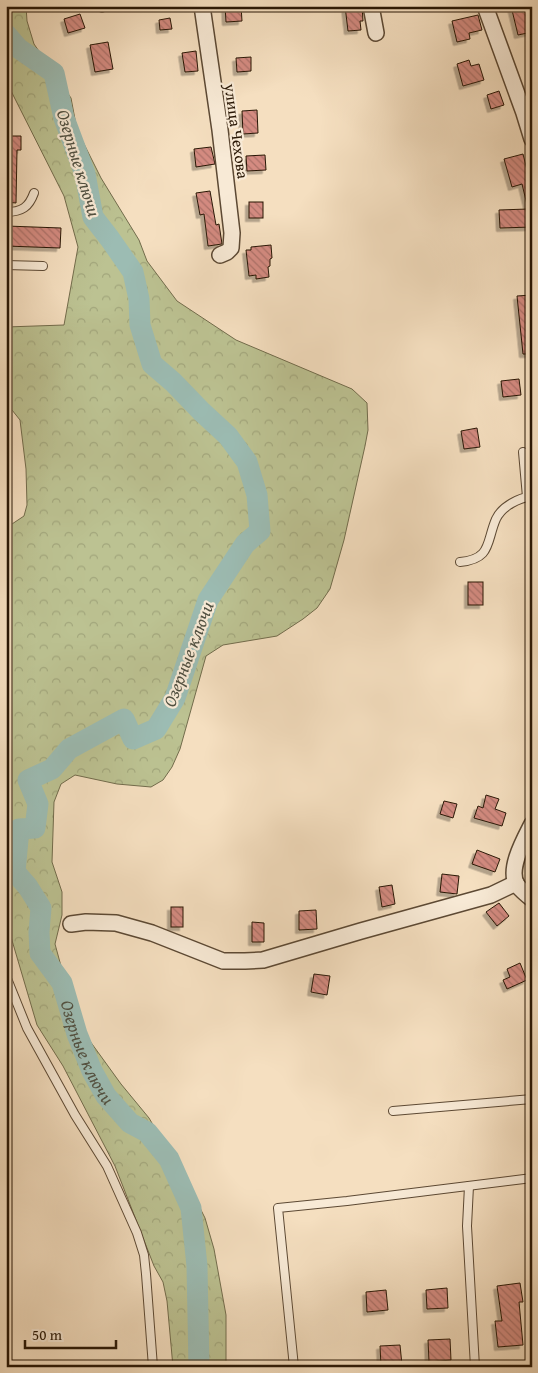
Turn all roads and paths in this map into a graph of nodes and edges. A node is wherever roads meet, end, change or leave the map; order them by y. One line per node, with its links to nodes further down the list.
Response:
1 (202, 6): 8 (street, улица Чехова)
2 (371, 6): 4 (street)
3 (485, 6): 5 (street)
4 (376, 33)
5 (532, 139)
6 (34, 192): 7 (lane)
7 (6, 212)
8 (220, 255)
9 (6, 265): 10 (lane)
10 (43, 266)
11 (523, 452): 12 (lane)
12 (530, 497): 13 (lane)
13 (460, 562)
14 (532, 824): 15 (street)
15 (516, 883): 16 (street); 17 (street)
16 (532, 899)
17 (71, 924)
18 (6, 976): 23 (lane)
19 (532, 1099): 20 (lane)
20 (393, 1110)
21 (532, 1178): 22 (lane)
22 (469, 1186): 24 (lane); 25 (lane)
23 (153, 1367)
24 (294, 1367)
25 (475, 1367)

